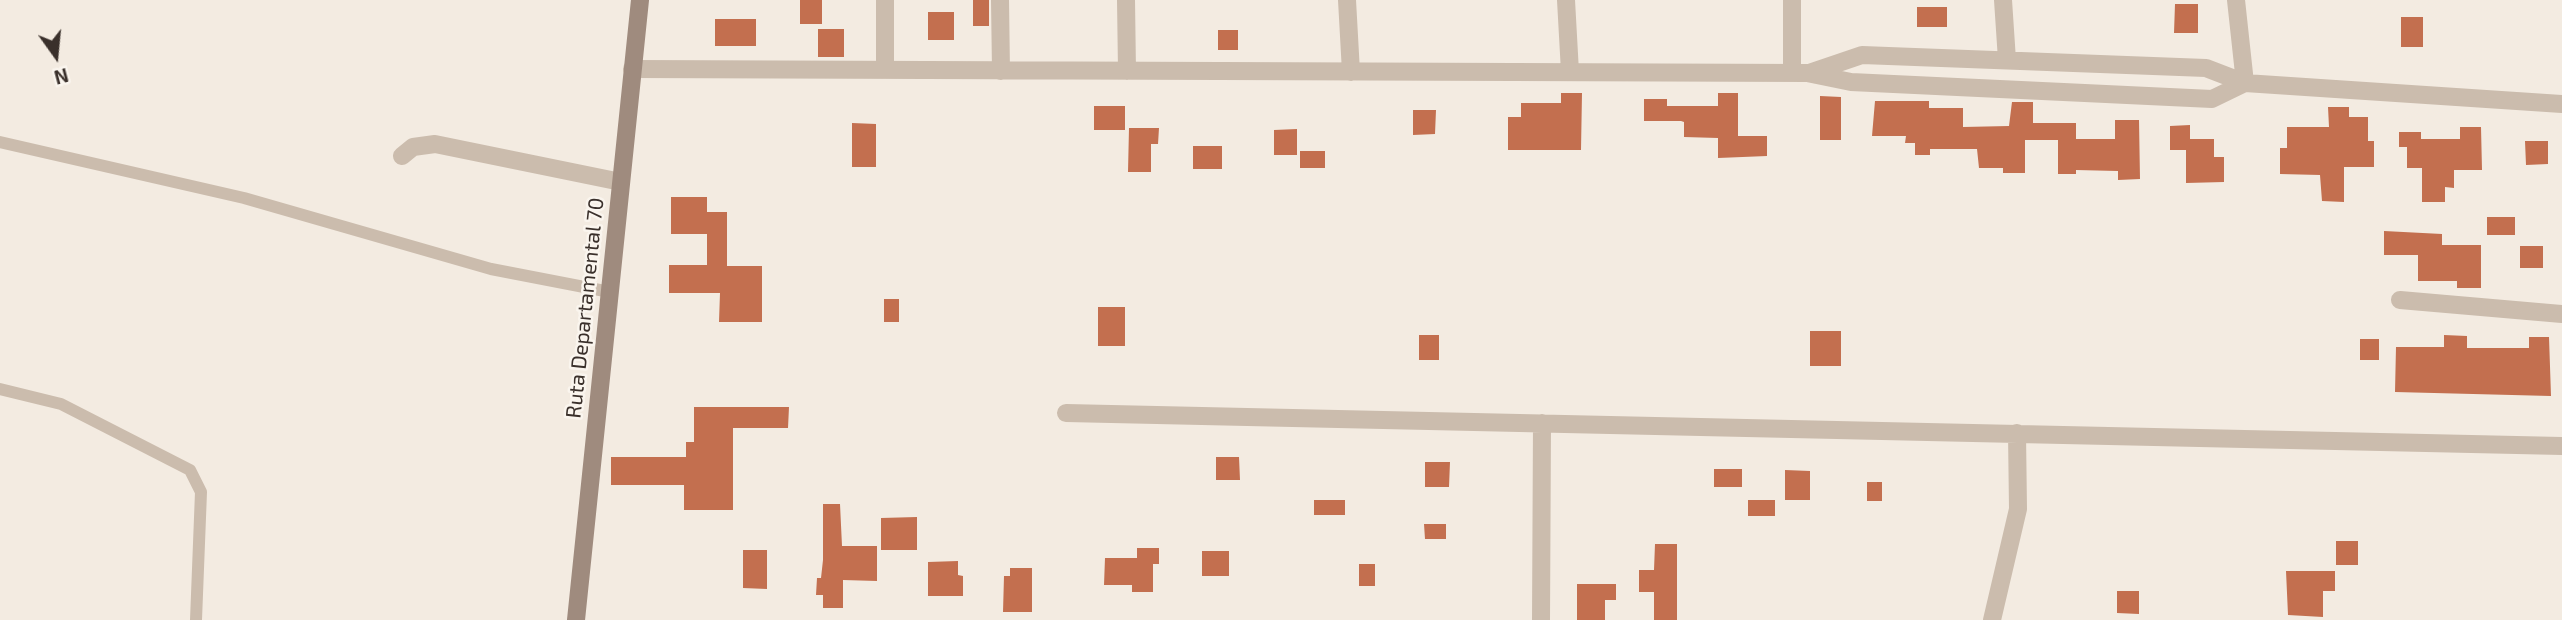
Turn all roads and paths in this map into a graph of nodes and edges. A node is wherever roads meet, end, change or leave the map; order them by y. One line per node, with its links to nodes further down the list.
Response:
1 (640, 0): 11 (main road, Ruta Departamental 70)
2 (885, 0): 12 (street)
3 (1000, 0): 13 (street)
4 (1126, 0): 14 (street)
5 (1347, 0): 15 (street)
6 (1566, 0): 16 (street)
7 (1792, 0): 17 (street)
8 (2003, 0): 10 (street)
9 (2235, 0): 18 (street)
10 (2007, 60): 17 (street); 18 (street)
11 (632, 69): 12 (street); 22 (main road, Ruta Departamental 70)
12 (884, 70): 13 (street)
13 (1001, 71): 14 (street)
14 (1127, 71): 15 (street)
15 (1351, 72): 16 (street)
16 (1570, 72): 17 (street)
17 (1800, 73): 18 (street)
18 (2245, 83): 19 (street)
19 (2562, 104)
20 (0, 142): 23 (lane)
21 (402, 156): 22 (street)
22 (621, 182): 23 (main road, Ruta Departamental 70)
23 (610, 292): 32 (main road, Ruta Departamental 70)
24 (2400, 300): 25 (street)
25 (2562, 314)
26 (0, 389): 31 (lane)
27 (1066, 413): 28 (street)
28 (1542, 423): 29 (street); 33 (street)
29 (2017, 433): 30 (street); 34 (street)
30 (2562, 446)
31 (196, 620)
32 (578, 620)
33 (1541, 620)
34 (1992, 620)

